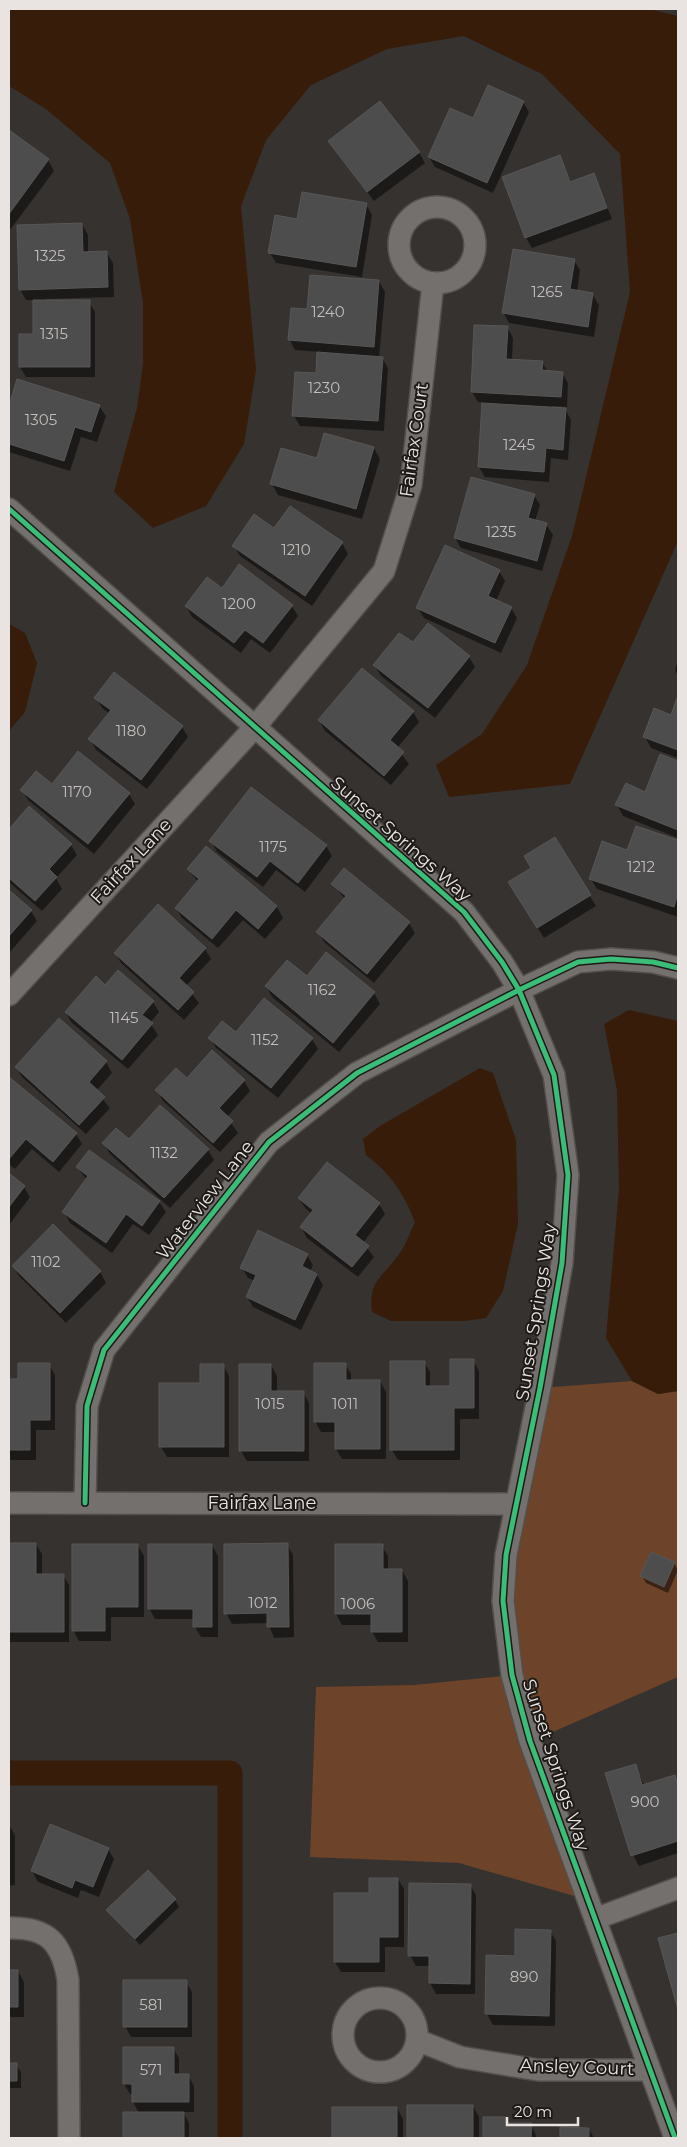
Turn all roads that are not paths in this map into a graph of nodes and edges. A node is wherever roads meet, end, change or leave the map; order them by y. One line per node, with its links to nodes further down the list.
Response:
1 (433, 283): 3 (street, Fairfax Court)
2 (9, 510): 3 (street, Sunset Springs Way)
3 (254, 728): 5 (street, Sunset Springs Way); 6 (street, Fairfax Lane)
4 (678, 968): 5 (street, Waterview Lane)
5 (519, 990): 8 (street, Waterview Lane); 9 (street, Sunset Springs Way)
6 (9, 994)
7 (9, 1503): 8 (street, Fairfax Lane)
8 (86, 1503): 9 (street, Fairfax Lane)
9 (516, 1504): 11 (street, Sunset Springs Way)
10 (678, 1888): 11 (street)
11 (595, 1919): 14 (street, Sunset Springs Way)
12 (9, 1928): 15 (street)
13 (417, 2040): 14 (street, Ansley Court)
14 (650, 2070): 16 (street, Sunset Springs Way)
15 (69, 2138)
16 (675, 2138)

